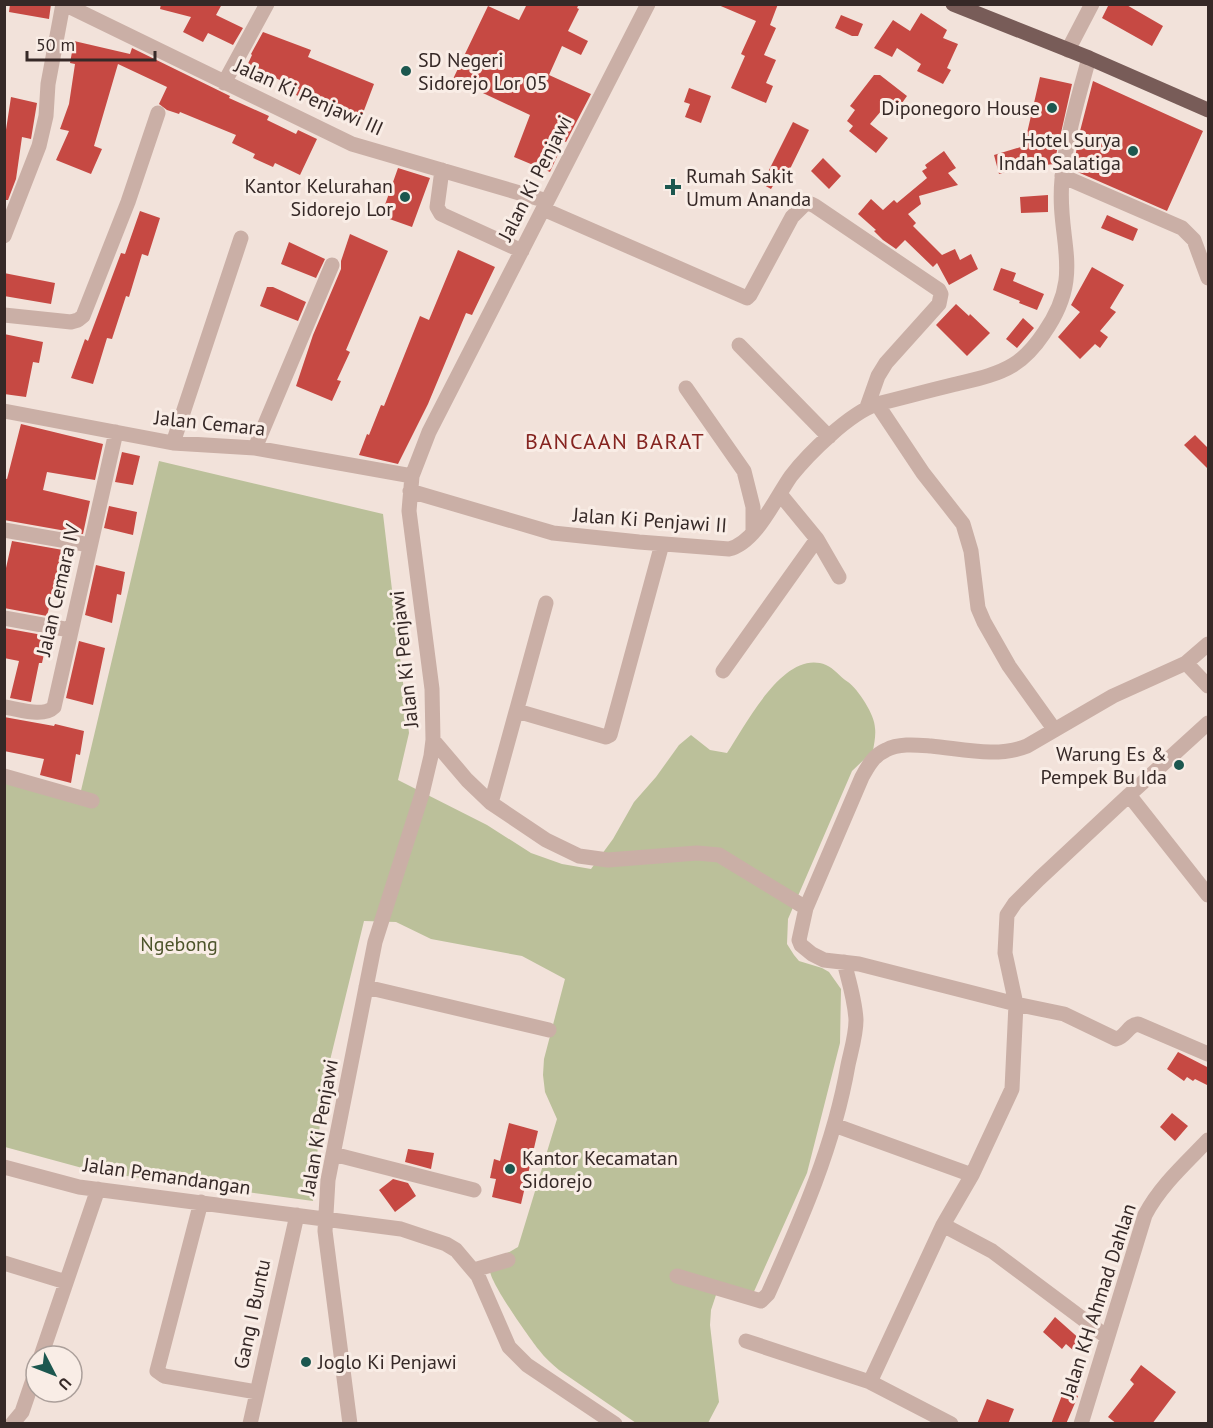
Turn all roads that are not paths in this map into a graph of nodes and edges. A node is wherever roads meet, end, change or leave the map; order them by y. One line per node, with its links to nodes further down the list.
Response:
1 (64, 4): 6 (street, Jalan Ki Penjawi III); 15 (street)
2 (267, 4): 9 (street)
3 (648, 4): 14 (street, Jalan Ki Penjawi)
4 (953, 4): 7 (main road)
5 (1092, 4): 7 (street)
6 (98, 12): 9 (street, Jalan Ki Penjawi III)
7 (1068, 50): 8 (main road)
8 (1089, 58): 10 (main road); 13 (street)
9 (224, 83): 12 (street, Jalan Ki Penjawi III)
10 (1209, 110)
11 (158, 113): 20 (street)
12 (442, 170): 14 (street, Jalan Ki Penjawi III); 17 (street)
13 (1062, 176): 19 (street); 23 (street)
14 (545, 205): 17 (street, Jalan Ki Penjawi); 23 (street, Jalan Ki Penjawi III)
15 (4, 236)
16 (241, 238): 27 (street)
17 (522, 251): 29 (street, Jalan Ki Penjawi)
18 (332, 265): 28 (street)
19 (1209, 278)
20 (4, 315)
21 (739, 345): 26 (street)
22 (686, 388): 32 (street)
23 (872, 406): 26 (street, Jalan Ki Penjawi II); 47 (street)
24 (4, 411): 25 (street, Jalan Cemara)
25 (116, 432): 27 (street, Jalan Cemara); 35 (street, Jalan Cemara IV)
26 (829, 437): 30 (street, Jalan Ki Penjawi II)
27 (173, 443): 28 (street, Jalan Cemara)
28 (255, 448): 29 (street, Jalan Cemara)
29 (411, 483): 34 (street, Jalan Ki Penjawi II); 48 (street, Jalan Ki Penjawi)
30 (780, 494): 32 (street, Jalan Ki Penjawi II); 33 (street)
31 (4, 530): 35 (street)
32 (753, 532): 34 (street, Jalan Ki Penjawi II)
33 (817, 539): 36 (street); 42 (street)
34 (662, 544): 45 (street)
35 (90, 545): 39 (street, Jalan Cemara IV)
36 (839, 577)
37 (546, 603): 45 (street)
38 (4, 618): 39 (street)
39 (70, 630): 44 (street, Jalan Cemara IV)
40 (1209, 644): 41 (street)
41 (1186, 663): 43 (street); 47 (street)
42 (723, 671)
43 (1209, 686)
44 (4, 707)
45 (517, 711): 52 (street)
46 (1209, 723): 50 (street)
47 (1054, 729): 54 (street)
48 (433, 740): 52 (street); 56 (street, Jalan Ki Penjawi)
49 (4, 776): 51 (street)
50 (1129, 795): 53 (street); 57 (street)
51 (92, 801)
52 (491, 804): 54 (street)
53 (1209, 895)
54 (806, 908): 55 (street)
55 (844, 962): 57 (street); 60 (street)
56 (366, 987): 58 (street); 62 (street, Jalan Ki Penjawi)
57 (1016, 1004): 59 (street); 64 (street)
58 (549, 1030)
59 (1209, 1054)
60 (834, 1125): 64 (street); 74 (street)
61 (1209, 1140): 76 (street, Jalan KH Ahmad Dahlan)
62 (333, 1154): 66 (street); 69 (street, Jalan Ki Penjawi)
63 (4, 1167): 65 (street, Jalan Pemandangan)
64 (972, 1175): 70 (street)
65 (98, 1189): 67 (street, Jalan Pemandangan); 75 (street)
66 (474, 1190)
67 (201, 1202): 68 (street, Jalan Pemandangan); 80 (street)
68 (297, 1215): 69 (street, Jalan Pemandangan); 80 (street, Gang I Buntu)
69 (326, 1218): 73 (street, Jalan Pemandangan); 85 (street, Jalan Ki Penjawi)
70 (943, 1225): 76 (street); 79 (street)
71 (508, 1260): 73 (street)
72 (4, 1263): 75 (street)
73 (474, 1270): 86 (street, Jalan Pemandangan)
74 (677, 1276)
75 (66, 1282): 78 (street)
76 (1107, 1337): 87 (street, Jalan KH Ahmad Dahlan)
77 (747, 1341): 79 (street)
78 (45, 1344)
79 (870, 1382): 82 (street)
80 (257, 1392): 84 (street, Gang I Buntu)
81 (25, 1404): 83 (street)
82 (950, 1423)
83 (12, 1424)
84 (250, 1424)
85 (350, 1424)
86 (615, 1424)
87 (1081, 1424)

